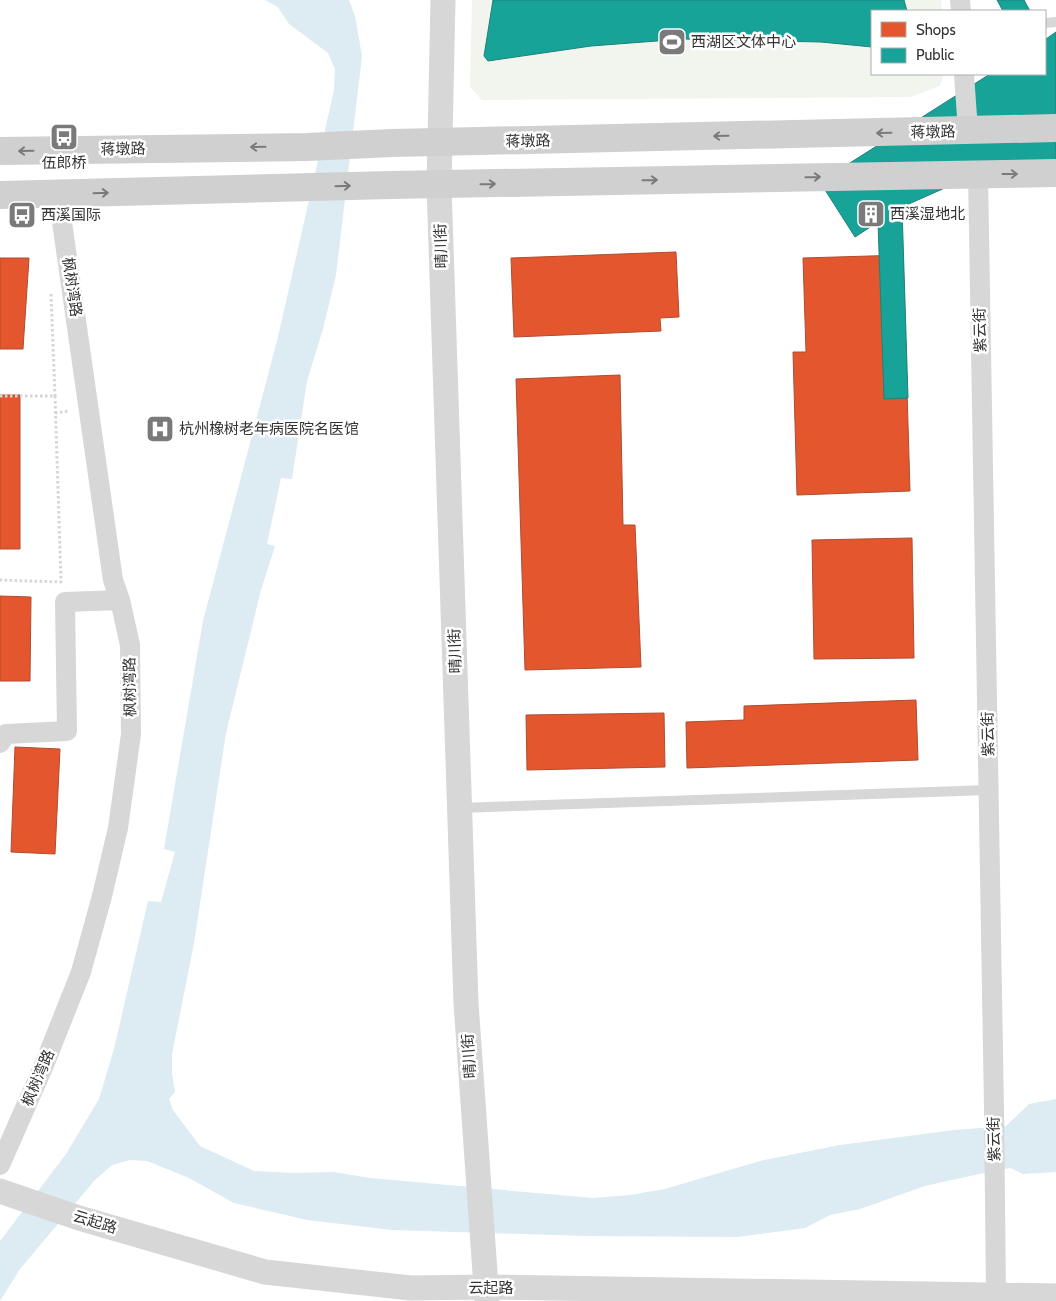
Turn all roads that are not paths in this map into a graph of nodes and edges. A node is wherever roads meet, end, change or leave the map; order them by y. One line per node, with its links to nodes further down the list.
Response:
1 (443, 0): 5 (street, 晴川街)
2 (964, 75): 4 (street)
3 (1056, 128): 4 (main road, 蒋墩路)
4 (968, 131): 5 (main road, 蒋墩路, one-way to 5)
5 (439, 142): 6 (main road, 蒋墩路, one-way to 6); 9 (street, 晴川街)
6 (0, 151)
7 (1056, 173): 8 (main road, one-way to 7)
8 (978, 174): 9 (main road, one-way to 8); 14 (street, 紫云街)
9 (439, 185): 10 (main road, one-way to 9); 15 (street, 晴川街)
10 (58, 194): 11 (main road); 12 (street, 枫树湾路)
11 (0, 195)
12 (120, 600): 13 (street); 16 (street, 枫树湾路)
13 (0, 743)
14 (988, 790): 15 (lane); 19 (street, 紫云街)
15 (460, 808): 18 (street, 晴川街)
16 (0, 1164)
17 (0, 1191): 18 (street, 云起路)
18 (487, 1294): 19 (street, 云起路)
19 (996, 1295): 20 (street, 云起路)
20 (1056, 1296)

